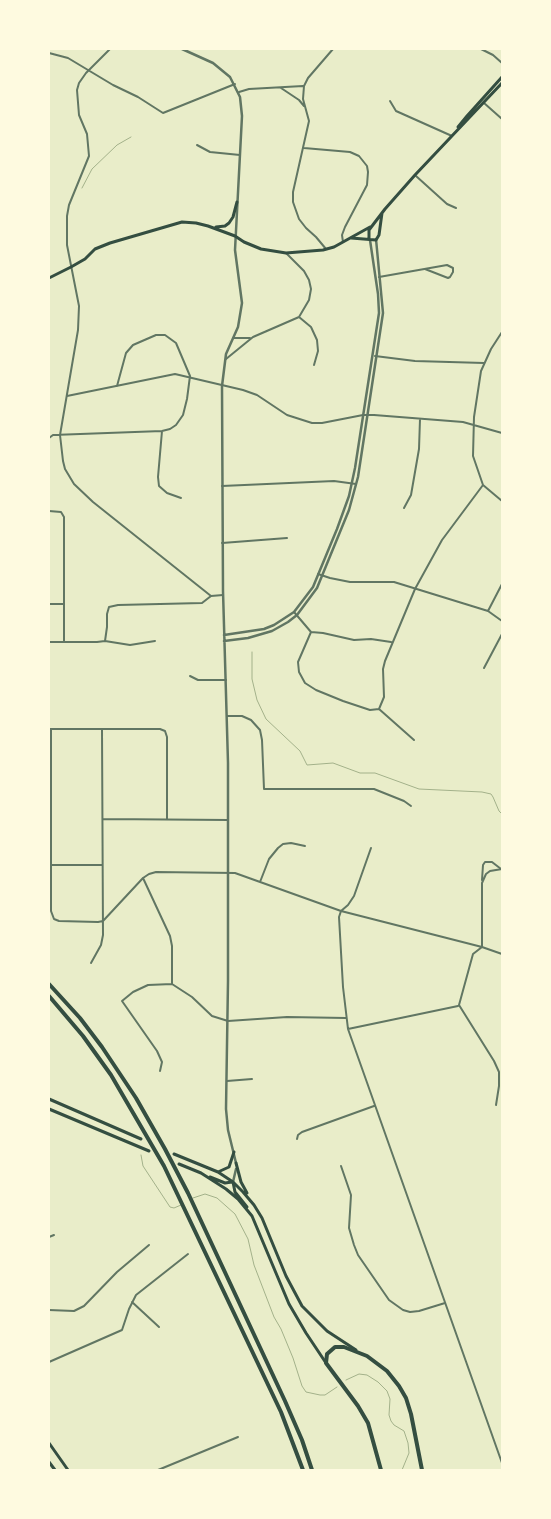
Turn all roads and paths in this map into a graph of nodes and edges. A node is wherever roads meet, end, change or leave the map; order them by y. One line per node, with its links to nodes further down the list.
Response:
1 (110, 49): 7 (street)
2 (182, 49): 10 (street)
3 (333, 49): 11 (street)
4 (481, 49): 6 (street)
5 (49, 53): 7 (street)
6 (502, 62)
7 (88, 70): 10 (street); 36 (street)
8 (502, 77): 14 (main road)
9 (502, 83): 14 (main road)
10 (235, 84): 13 (street)
11 (304, 86): 12 (street); 16 (street)
12 (281, 88): 13 (street); 16 (street)
13 (239, 92): 21 (street)
14 (483, 101): 17 (street); 18 (main road)
15 (390, 102): 18 (street)
16 (305, 106): 20 (street)
17 (502, 119)
18 (452, 136): 22 (main road)
19 (197, 145): 21 (street)
20 (304, 148): 33 (street); 34 (street)
21 (240, 155): 23 (street)
22 (415, 175): 24 (street); 25 (main road)
23 (237, 202): 26 (main road); 29 (street)
24 (456, 208)
25 (382, 212): 27 (main road); 28 (main road)
26 (208, 226): 29 (main road); 36 (main road)
27 (371, 227): 28 (main road); 30 (main road); 31 (main road)
28 (379, 230): 32 (main road)
29 (235, 236): 35 (main road); 46 (street)
30 (350, 238): 31 (main road); 33 (main road)
31 (370, 239): 32 (main road); 38 (street)
32 (376, 239): 38 (street)
33 (343, 242): 34 (main road)
34 (326, 249): 35 (main road)
35 (286, 253): 42 (street)
36 (71, 267): 39 (main road); 56 (street)
37 (425, 269): 37 (street); 38 (street)
38 (378, 277): 40 (street); 41 (street)
39 (49, 278)
40 (379, 313): 41 (street); 48 (street)
41 (383, 313): 49 (street)
42 (299, 317): 45 (street); 52 (street)
43 (502, 332): 44 (street)
44 (499, 336): 47 (street); 51 (street)
45 (253, 337): 46 (street); 50 (street)
46 (233, 338): 50 (street)
47 (502, 339)
48 (373, 356): 49 (street); 57 (street)
49 (377, 356): 51 (street); 58 (street)
50 (225, 360): 55 (street)
51 (484, 362): 60 (street)
52 (314, 365)
53 (190, 376): 54 (street); 54 (street); 55 (street); 61 (street)
54 (117, 386): 56 (street)
55 (222, 386): 57 (street); 68 (street)
56 (66, 396): 63 (street)
57 (363, 415): 58 (street); 65 (street)
58 (368, 415): 59 (street); 66 (street)
59 (420, 419): 60 (street); 71 (street)
60 (473, 424): 62 (street); 67 (street)
61 (162, 431): 63 (street); 69 (street)
62 (502, 433)
63 (60, 435): 64 (street); 80 (street)
64 (49, 438)
65 (352, 484): 66 (street); 68 (street); 75 (street)
66 (356, 484): 76 (street)
67 (483, 485): 70 (street); 78 (street)
68 (222, 486): 74 (street)
69 (181, 498)
70 (502, 501)
71 (404, 508)
72 (49, 511): 82 (street)
73 (287, 538): 74 (street)
74 (222, 543): 79 (street)
75 (318, 574): 76 (street); 84 (street)
76 (322, 576): 78 (street); 84 (street)
77 (502, 584): 83 (street)
78 (415, 589): 83 (street); 94 (street)
79 (223, 595): 80 (street); 88 (street)
80 (211, 596): 89 (street)
81 (49, 604): 82 (street)
82 (64, 604): 93 (street)
83 (488, 611): 85 (street)
84 (295, 614): 86 (street); 88 (street); 91 (street)
85 (502, 621)
86 (312, 632): 94 (street); 98 (street)
87 (502, 634): 95 (street)
88 (224, 635): 91 (street)
89 (105, 641): 90 (street); 93 (street)
90 (155, 641)
91 (224, 641): 97 (street)
92 (49, 642): 93 (street)
93 (64, 642)
94 (392, 642): 98 (street)
95 (484, 668)
96 (190, 676): 97 (street)
97 (226, 680): 99 (street)
98 (380, 709): 102 (street)
99 (227, 716): 103 (street); 106 (street)
100 (50, 730): 101 (street); 109 (street)
101 (102, 730): 104 (street); 105 (street)
102 (414, 740)
103 (411, 806)
104 (103, 819): 105 (street); 110 (street)
105 (166, 819): 106 (street)
106 (228, 820): 112 (street)
107 (305, 846): 114 (street)
108 (371, 848): 116 (street)
109 (50, 865): 110 (street); 117 (street)
110 (102, 865): 117 (street)
111 (502, 869): 115 (street); 115 (street)
112 (228, 872): 113 (street); 114 (street); 126 (street)
113 (143, 878): 117 (street); 122 (street)
114 (260, 882): 116 (street)
115 (482, 883): 118 (street)
116 (341, 911): 118 (street); 125 (street)
117 (103, 921): 120 (street)
118 (482, 947): 119 (street); 124 (street)
119 (502, 954)
120 (91, 963)
121 (49, 984): 167 (highway)
122 (172, 984): 126 (street); 128 (street)
123 (49, 996): 166 (highway)
124 (459, 1005): 127 (street); 132 (street)
125 (346, 1018): 126 (street); 127 (street)
126 (226, 1020): 130 (street)
127 (348, 1029): 133 (street)
128 (160, 1071)
129 (252, 1079): 130 (street)
130 (226, 1081): 138 (street)
131 (49, 1099): 135 (main road)
132 (496, 1105)
133 (374, 1106): 136 (street); 153 (street)
134 (49, 1109): 137 (main road)
135 (141, 1139)
136 (297, 1139)
137 (149, 1151)
138 (234, 1152): 140 (street); 143 (main road)
139 (174, 1154): 143 (main road)
140 (236, 1163): 145 (street); 146 (main road)
141 (179, 1164): 144 (main road)
142 (341, 1166): 153 (street)
143 (218, 1172): 145 (main road)
144 (201, 1173): 145 (main road); 147 (main road)
145 (233, 1182): 146 (main road); 147 (main road)
146 (251, 1200): 156 (main road)
147 (252, 1216): 158 (main road)
148 (54, 1236): 149 (street)
149 (49, 1237)
150 (149, 1245): 154 (street)
151 (188, 1254): 152 (street)
152 (132, 1302): 155 (street); 157 (street)
153 (445, 1303): 162 (street)
154 (49, 1310)
155 (159, 1327)
156 (360, 1352): 158 (highway); 169 (highway)
157 (49, 1362)
158 (326, 1363): 168 (highway)
159 (238, 1436): 165 (street)
160 (49, 1443): 164 (main road)
161 (49, 1462): 163 (main road)
162 (502, 1463)
163 (55, 1470)
164 (68, 1470)
165 (158, 1470)
166 (303, 1470)
167 (312, 1470)
168 (381, 1470)
169 (422, 1470)

